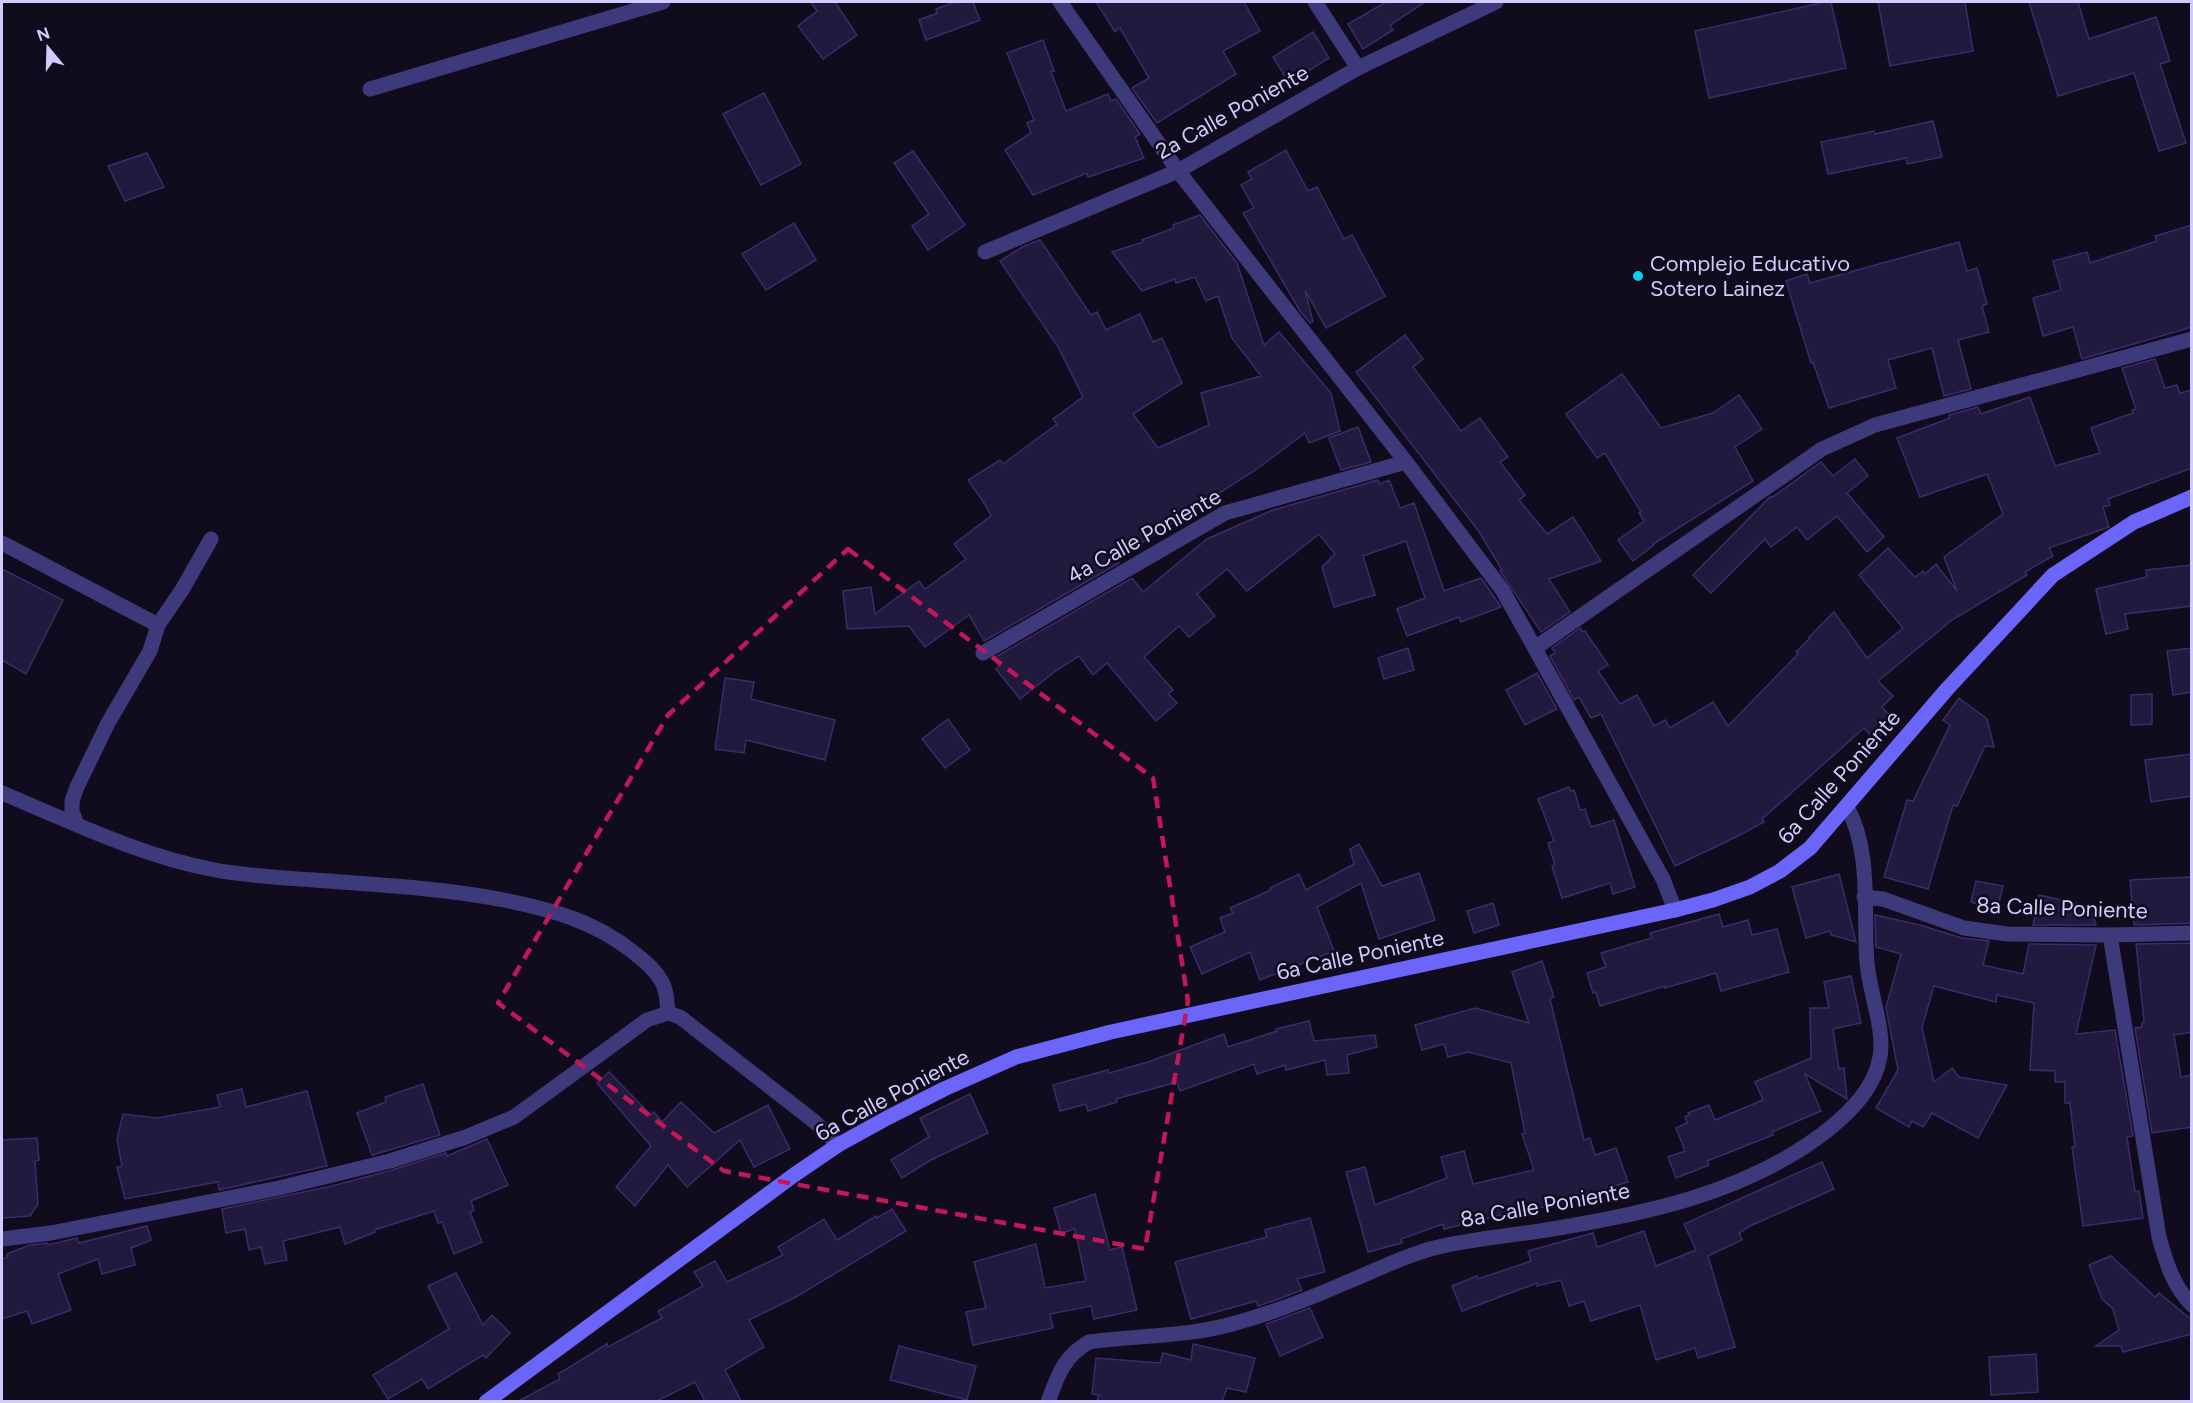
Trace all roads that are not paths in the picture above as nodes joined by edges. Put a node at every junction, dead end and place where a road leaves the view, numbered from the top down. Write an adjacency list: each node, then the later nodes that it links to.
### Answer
1 (663, 2): 6 (street)
2 (1060, 2): 7 (street)
3 (1315, 2): 5 (street)
4 (1496, 2): 5 (street, 2a Calle Poniente)
5 (1358, 68): 7 (street, 2a Calle Poniente)
6 (370, 88)
7 (1178, 171): 8 (street, 2a Calle Poniente); 10 (street)
8 (985, 252)
9 (2192, 339): 15 (street)
10 (1406, 462): 15 (street); 16 (street, 4a Calle Poniente)
11 (2192, 497): 18 (street, 6a Calle Poniente)
12 (211, 539): 14 (street)
13 (2, 543): 14 (street)
14 (158, 625): 19 (street)
15 (1534, 648): 21 (street)
16 (983, 653)
17 (2, 792): 19 (street)
18 (1847, 807): 20 (street, 8a Calle Poniente); 21 (street, 6a Calle Poniente)
19 (76, 825): 24 (street)
20 (1864, 897): 23 (street, 8a Calle Poniente); 29 (street, 8a Calle Poniente)
21 (1675, 910): 25 (street, 6a Calle Poniente)
22 (2192, 933): 23 (street, 8a Calle Poniente)
23 (2110, 935): 27 (street)
24 (668, 1012): 25 (street); 26 (street)
25 (838, 1145): 28 (street, 6a Calle Poniente)
26 (2, 1239)
27 (2192, 1305)
28 (486, 1401)
29 (1048, 1401)

